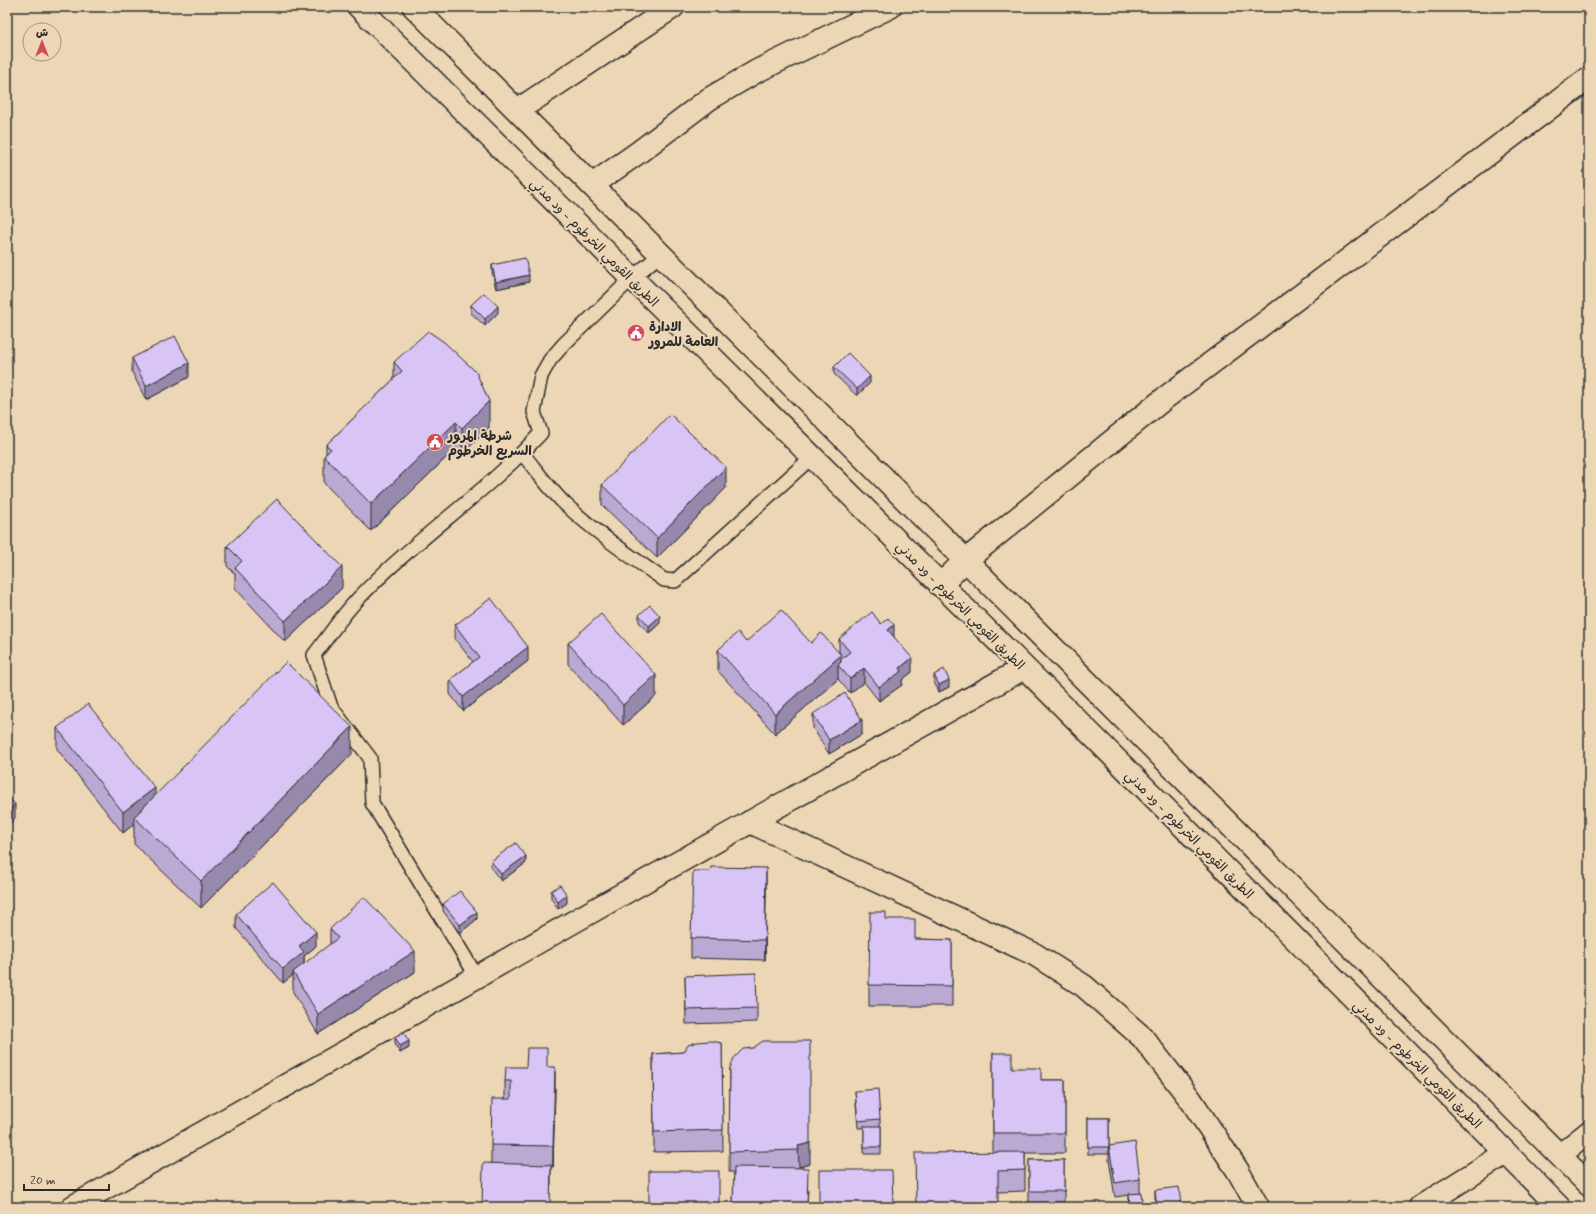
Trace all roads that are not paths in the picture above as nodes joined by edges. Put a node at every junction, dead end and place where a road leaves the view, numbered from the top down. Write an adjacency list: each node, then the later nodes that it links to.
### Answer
1 (359, 7): 9 (main road, الطريق القومي الخرطوم - ود مدني)
2 (414, 7): 6 (main road)
3 (673, 7): 6 (main road)
4 (890, 7): 7 (main road)
5 (1589, 78): 12 (main road)
6 (518, 110): 7 (main road)
7 (592, 185): 8 (main road)
8 (661, 254): 9 (lane); 12 (main road)
9 (632, 278): 10 (lane); 11 (main road, الطريق القومي الخرطوم - ود مدني)
10 (522, 454): 11 (lane); 16 (lane)
11 (813, 456): 13 (main road, الطريق القومي الخرطوم - ود مدني)
12 (966, 560): 13 (main road); 19 (main road)
13 (940, 585): 14 (main road, الطريق القومي الخرطوم - ود مدني)
14 (1024, 668): 15 (main road); 18 (main road, الطريق القومي الخرطوم - ود مدني)
15 (750, 822): 16 (main road); 22 (main road)
16 (477, 977): 21 (main road)
17 (1589, 1132): 19 (main road)
18 (1506, 1153): 23 (main road); 24 (main road, الطريق القومي الخرطوم - ود مدني)
19 (1560, 1155): 20 (main road)
20 (1589, 1184)
21 (72, 1207)
22 (1258, 1207)
23 (1420, 1207)
24 (1559, 1207)

